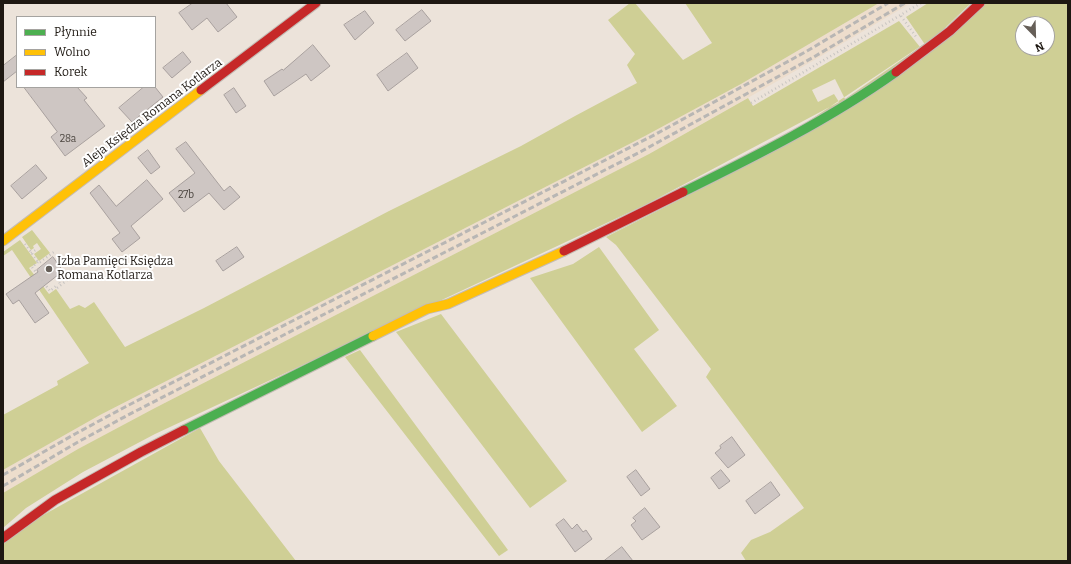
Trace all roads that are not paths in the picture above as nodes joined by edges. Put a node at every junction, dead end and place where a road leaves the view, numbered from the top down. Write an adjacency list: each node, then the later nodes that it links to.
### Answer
1 (316, 3): 3 (street, Aleja Księdza Romana Kotlarza)
2 (980, 3): 4 (street)
3 (3, 241)
4 (3, 538)

